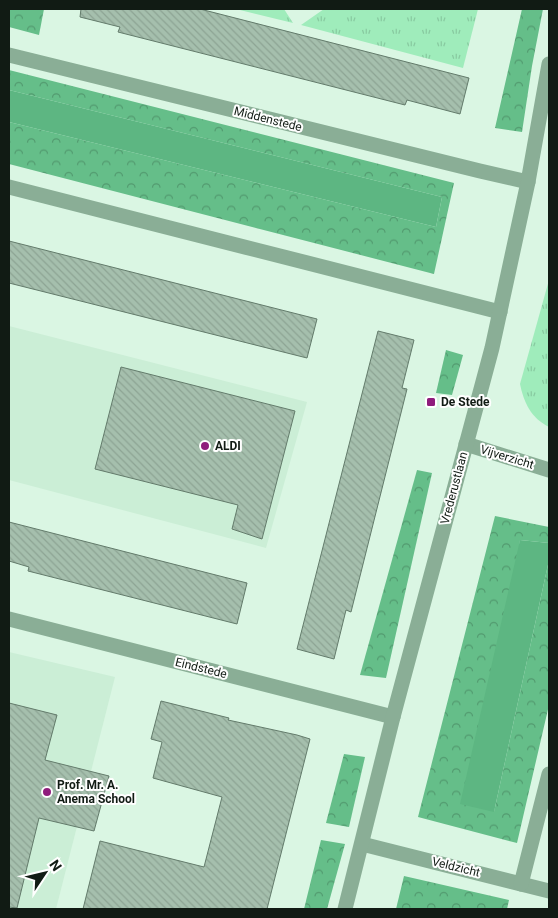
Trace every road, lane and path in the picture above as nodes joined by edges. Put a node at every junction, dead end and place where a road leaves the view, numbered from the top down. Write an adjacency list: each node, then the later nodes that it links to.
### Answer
1 (9, 54): 3 (street, Middenstede)
2 (549, 64): 3 (street, Vrederustlaan)
3 (528, 182): 5 (street, Vrederustlaan)
4 (9, 187): 5 (street)
5 (500, 312): 6 (street, Vrederustlaan)
6 (466, 444): 7 (street, Vijverzicht); 9 (street, Vrederustlaan)
7 (549, 470)
8 (9, 619): 9 (street, Eindstede)
9 (393, 717): 11 (street, Vrederustlaan)
10 (549, 774): 12 (street)
11 (362, 844): 12 (street, Veldzicht); 14 (street, Vrederustlaan)
12 (521, 884): 13 (street, Veldzicht)
13 (549, 891)
14 (345, 909)

